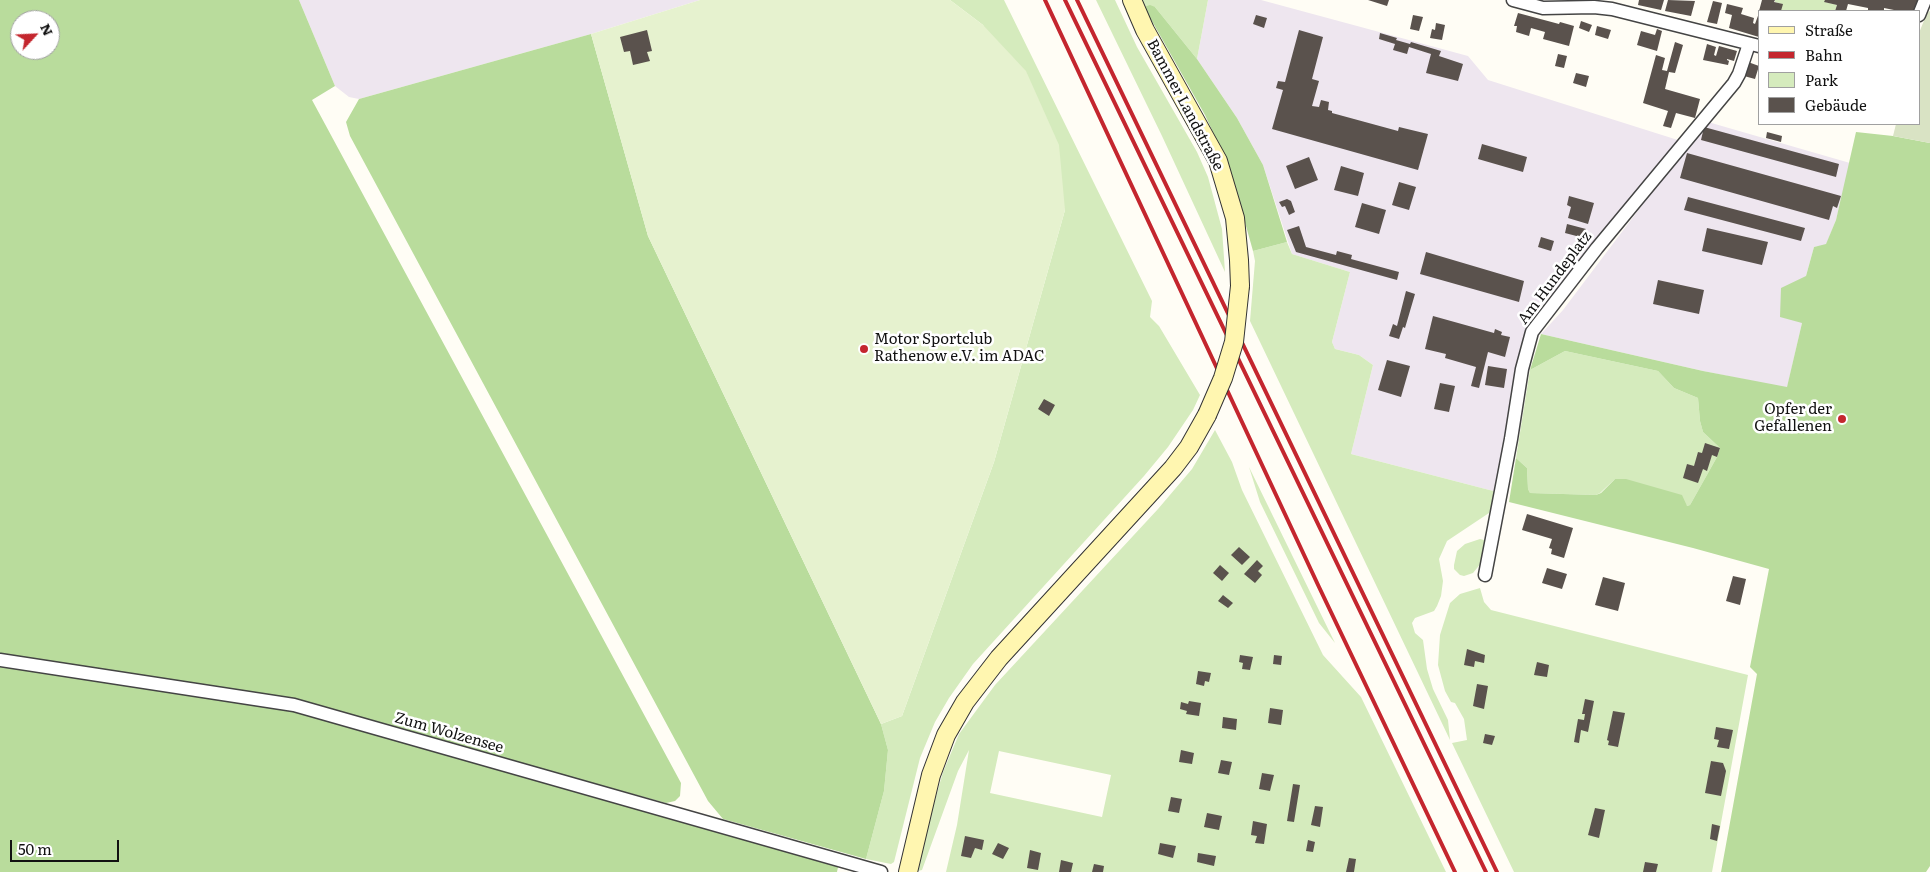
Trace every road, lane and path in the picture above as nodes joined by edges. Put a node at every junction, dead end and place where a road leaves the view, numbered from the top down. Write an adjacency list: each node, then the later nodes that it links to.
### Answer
1 (1132, 0): 9 (main road, Bammer Landstraße, bridge)
2 (1513, 0): 5 (street)
3 (1925, 0): 4 (street)
4 (1920, 12)
5 (1754, 45): 6 (street, Am Hundeplatz)
6 (1485, 575)
7 (0, 660): 8 (street, Zum Wolzensee)
8 (881, 872)
9 (908, 872)

